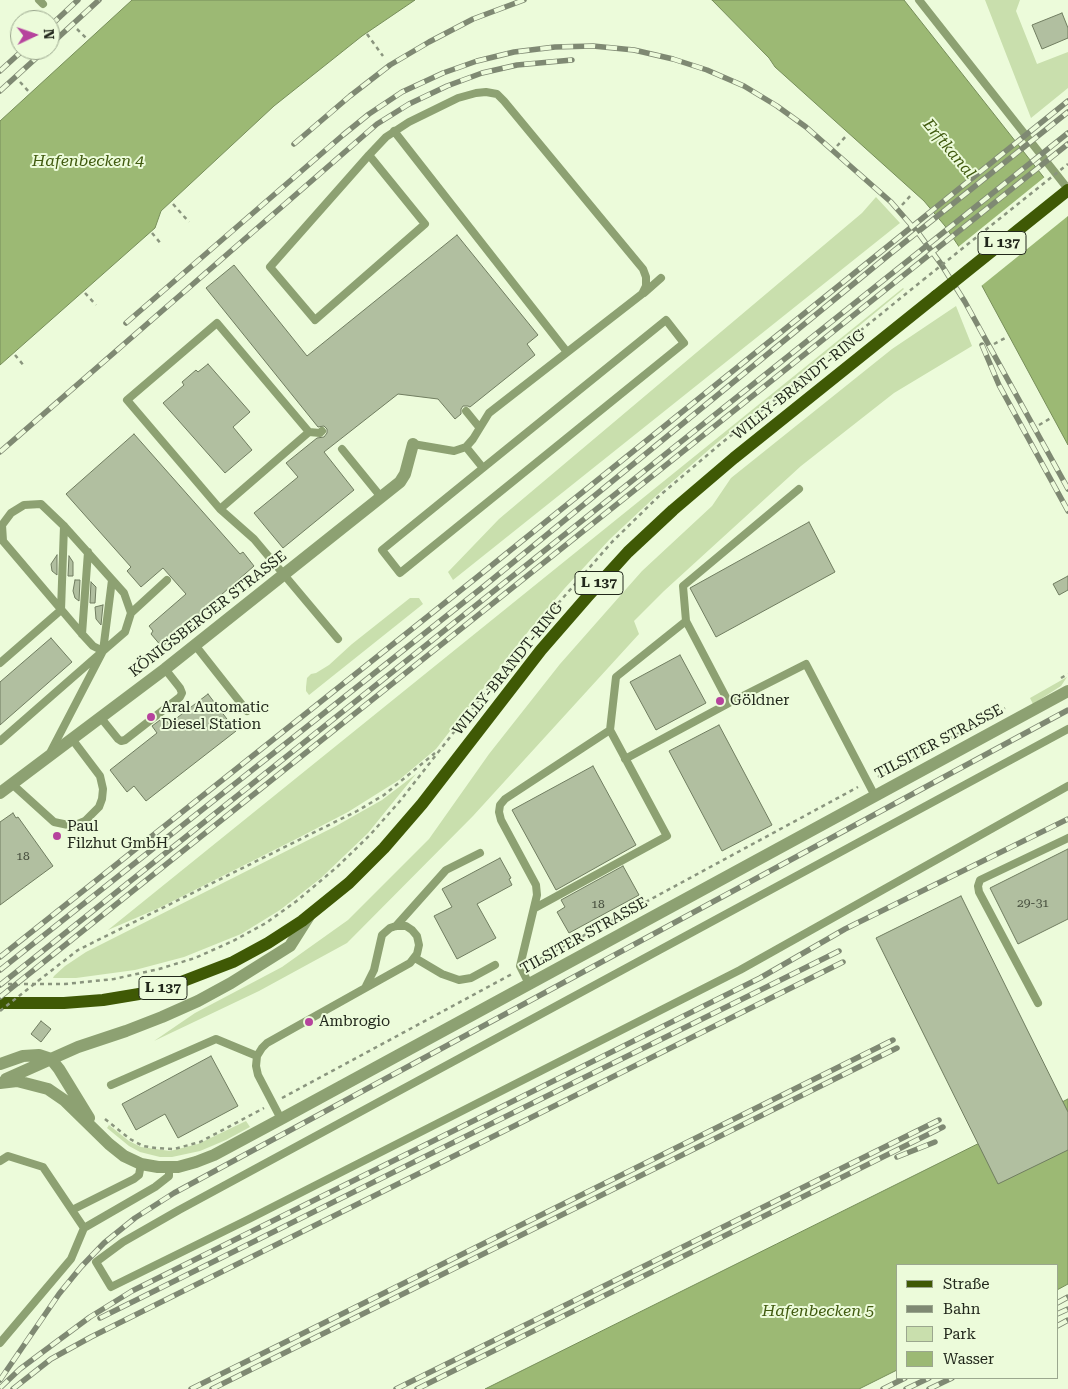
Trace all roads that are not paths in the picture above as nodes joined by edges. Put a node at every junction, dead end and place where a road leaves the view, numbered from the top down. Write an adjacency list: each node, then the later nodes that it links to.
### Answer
1 (919, 0): 4 (lane)
2 (394, 131): 3 (lane); 6 (lane); 7 (lane)
3 (369, 155): 3 (lane)
4 (1068, 189): 50 (main road, WILLY-BRANDT-RING / L 137, bridge)
5 (661, 278): 6 (lane)
6 (642, 294): 7 (lane)
7 (567, 352): 9 (lane)
8 (466, 411): 9 (lane)
9 (479, 427): 13 (lane)
10 (322, 431): 11 (lane)
11 (309, 432): 18 (lane); 18 (lane)
12 (414, 444): 13 (lane); 17 (street, KÖNIGSBERGER STRASSE)
13 (466, 447): 15 (lane)
14 (342, 449): 17 (lane)
15 (483, 468): 15 (lane)
16 (799, 489): 26 (lane)
17 (381, 497): 21 (street, KÖNIGSBERGER STRASSE)
18 (220, 509): 21 (lane)
19 (64, 526): 20 (lane); 24 (lane); 24 (lane)
20 (88, 552): 22 (lane); 27 (lane)
21 (285, 574): 28 (lane); 29 (street, KÖNIGSBERGER STRASSE)
22 (112, 580): 25 (lane); 30 (lane)
23 (167, 580): 25 (lane)
24 (61, 610): 27 (lane); 31 (lane)
25 (131, 613): 30 (lane)
26 (686, 621): 34 (lane); 38 (lane)
27 (82, 634): 30 (lane)
28 (338, 640)
29 (196, 645): 32 (street, KÖNIGSBERGER STRASSE); 35 (lane)
30 (103, 651): 40 (lane); 41 (lane)
31 (0, 663)
32 (165, 669): 36 (street, KÖNIGSBERGER STRASSE); 36 (lane)
33 (1068, 691): 46 (street, TILSITER STRASSE)
34 (730, 703): 42 (lane); 46 (lane)
35 (247, 711)
36 (101, 718): 39 (street, KÖNIGSBERGER STRASSE)
37 (1068, 729): 44 (lane)
38 (610, 730): 42 (lane); 49 (lane)
39 (72, 739): 41 (street, KÖNIGSBERGER STRASSE); 43 (lane)
40 (0, 741)
41 (48, 758): 43 (street, KÖNIGSBERGER STRASSE)
42 (625, 759): 49 (lane)
43 (12, 784): 45 (street, KÖNIGSBERGER STRASSE)
44 (1068, 786)
45 (0, 793)
46 (875, 796): 54 (street, TILSITER STRASSE)
47 (1068, 838): 57 (lane)
48 (480, 853): 51 (lane)
49 (534, 908): 54 (lane)
50 (309, 916): 56 (main road, WILLY-BRANDT-RING / L 137); 59 (street, TILSITER STRASSE)
51 (396, 926): 52 (lane); 55 (lane)
52 (415, 958): 53 (lane); 55 (lane)
53 (495, 965)
54 (529, 984): 63 (street, TILSITER STRASSE)
55 (366, 986): 58 (lane)
56 (0, 1003)
57 (1038, 1003)
58 (257, 1056): 62 (lane); 63 (lane)
59 (51, 1059): 60 (street); 61 (street, TILSITER STRASSE); 64 (street, TILSITER STRASSE)
60 (0, 1064)
61 (0, 1082): 64 (street, TILSITER STRASSE)
62 (111, 1085)
63 (281, 1119): 67 (street, TILSITER STRASSE)
64 (109, 1144): 66 (street, TILSITER STRASSE)
65 (0, 1161): 68 (lane)
66 (141, 1164): 67 (street, TILSITER STRASSE); 68 (lane)
67 (169, 1167): 69 (lane)
68 (72, 1210): 69 (lane)
69 (84, 1228): 70 (lane)
70 (0, 1343)

